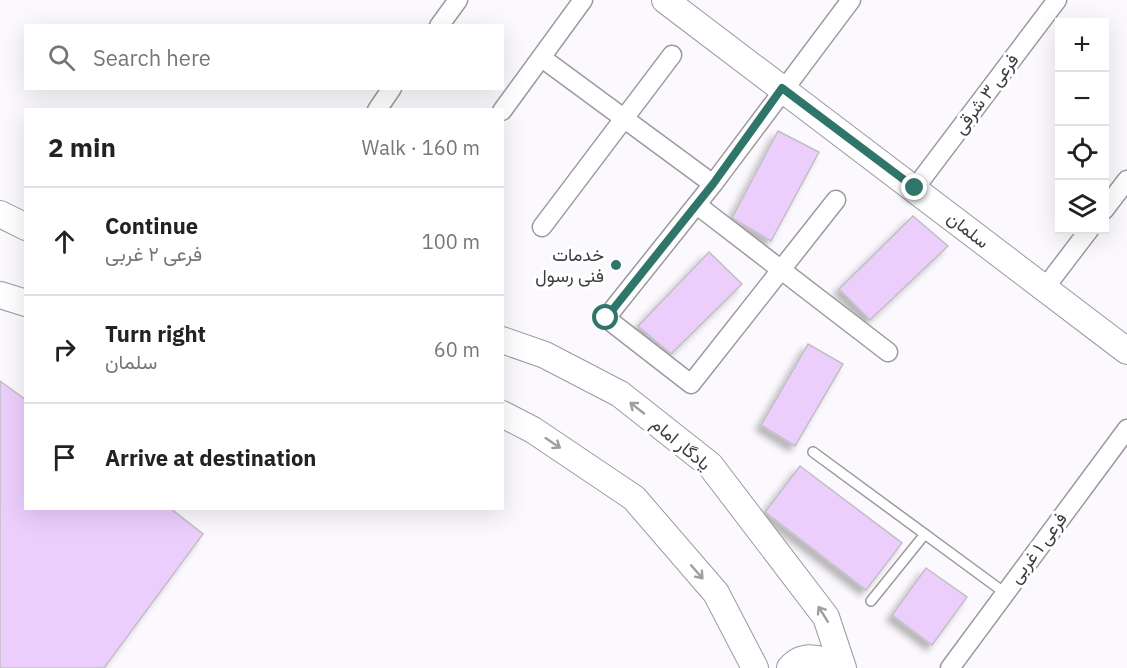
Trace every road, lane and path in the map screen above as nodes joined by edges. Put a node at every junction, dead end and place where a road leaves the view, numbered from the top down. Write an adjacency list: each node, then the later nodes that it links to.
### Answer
1 (458, 0): 6 (street)
2 (584, 0): 8 (street)
3 (664, 0): 9 (main road, سلمان)
4 (851, 0): 9 (street)
5 (1057, 0): 16 (street, فرعی ۳ شرقی)
6 (440, 24)
7 (672, 55): 13 (street)
8 (542, 58): 12 (street); 13 (street)
9 (782, 88): 15 (street); 16 (main road, سلمان)
10 (391, 90): 11 (street)
11 (378, 108)
12 (504, 108)
13 (623, 116): 15 (street); 22 (street)
14 (1127, 180): 18 (street)
15 (713, 184): 19 (street)
16 (915, 188): 25 (main road, سلمان)
17 (836, 200): 24 (street)
18 (1109, 203)
19 (697, 205): 24 (street); 24 (street)
20 (0, 214): 21 (main road)
21 (24, 226)
22 (542, 227)
23 (1086, 234): 25 (street)
24 (781, 269): 30 (street)
25 (1044, 289): 29 (main road, سلمان)
26 (0, 295): 27 (main road)
27 (24, 302)
28 (504, 341): 39 (main road, یادگار امام, one-way to 28)
29 (1127, 351)
30 (888, 352)
31 (504, 415): 37 (main road, one-way to 37)
32 (1127, 429): 35 (street, فرعی ۱ غربی)
33 (813, 452): 34 (lane)
34 (925, 534): 35 (lane); 36 (lane)
35 (1005, 593): 40 (street, فرعی ۱ غربی)
36 (871, 601)
37 (755, 668)
38 (790, 668): 39 (main road)
39 (842, 668)
40 (950, 668)

